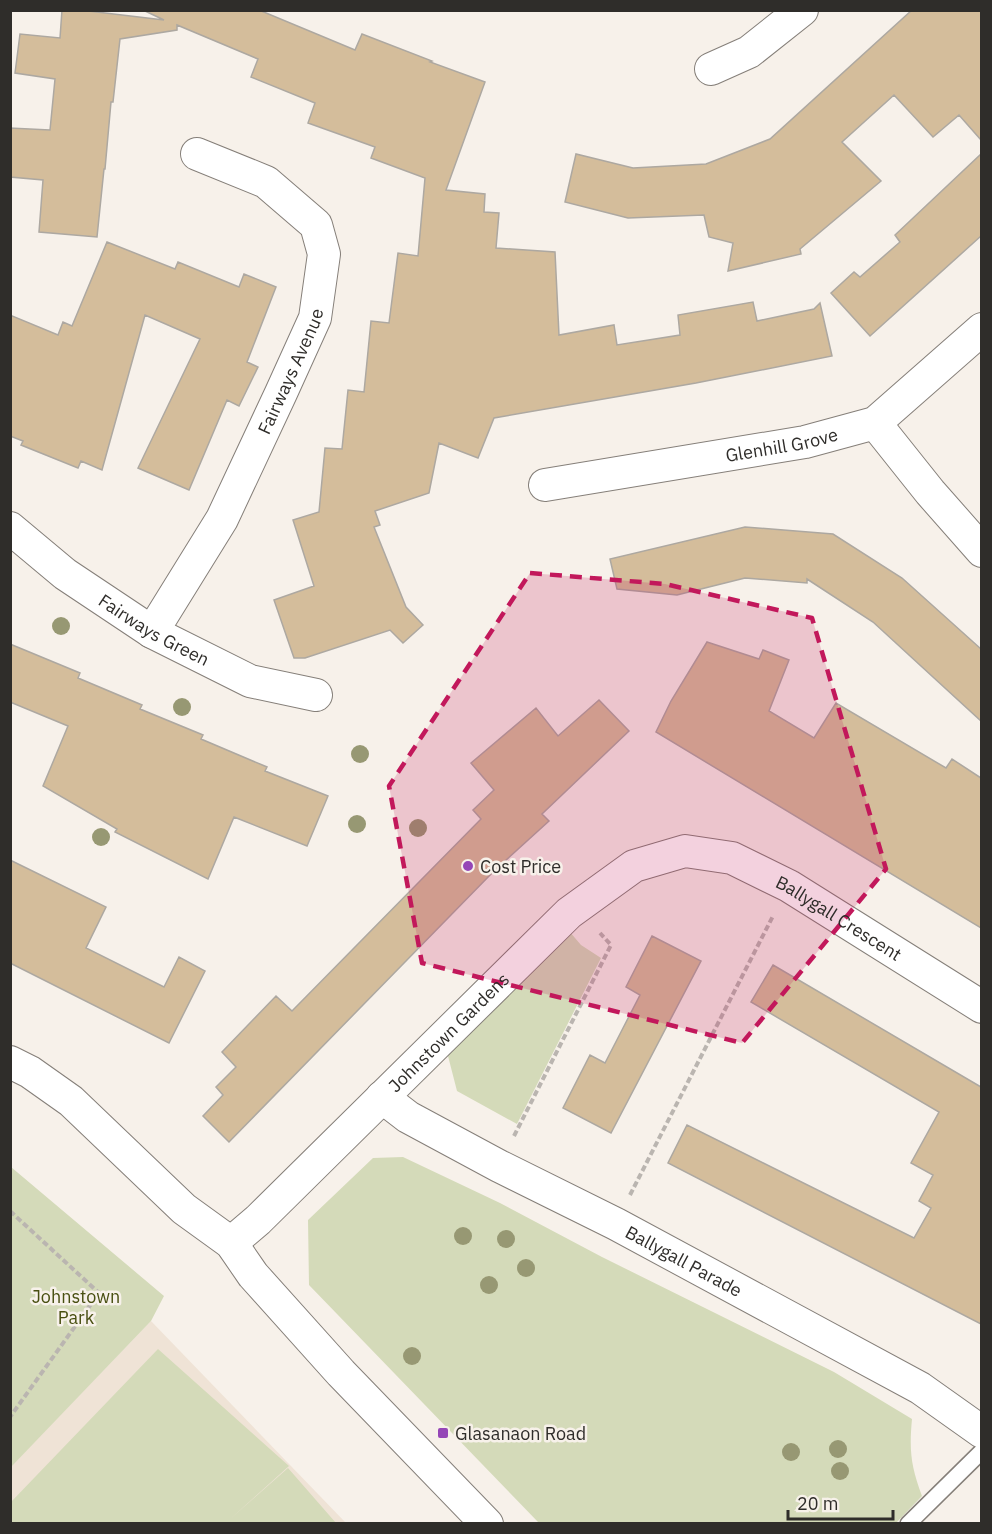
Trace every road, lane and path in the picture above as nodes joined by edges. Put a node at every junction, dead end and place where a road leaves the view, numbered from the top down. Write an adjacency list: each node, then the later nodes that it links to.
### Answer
1 (802, 10): 2 (street)
2 (711, 69)
3 (196, 154): 9 (street, Fairways Avenue)
4 (981, 329): 5 (street, Glenhill Grove)
5 (875, 423): 6 (street, Glenhill Grove); 8 (street)
6 (546, 485)
7 (10, 528): 9 (street, Fairways Green)
8 (981, 551)
9 (152, 632): 10 (street, Fairways Green)
10 (316, 695)
11 (685, 851): 12 (street, Ballygall Crescent); 13 (street, Johnstown Gardens)
12 (789, 886): 14 (street, Ballygall Crescent); 19 (path)
13 (578, 907): 16 (street, Johnstown Gardens); 17 (path)
14 (981, 1007)
15 (10, 1062): 20 (street)
16 (382, 1096): 17 (street, Ballygall Parade); 20 (street, Johnstown Gardens)
17 (499, 1166): 19 (street, Ballygall Parade)
18 (10, 1211): 21 (path)
19 (615, 1224): 22 (street, Ballygall Parade)
20 (231, 1243): 24 (street)
21 (10, 1417)
22 (981, 1431)
23 (981, 1451): 25 (lane)
24 (487, 1524)
25 (908, 1524)

